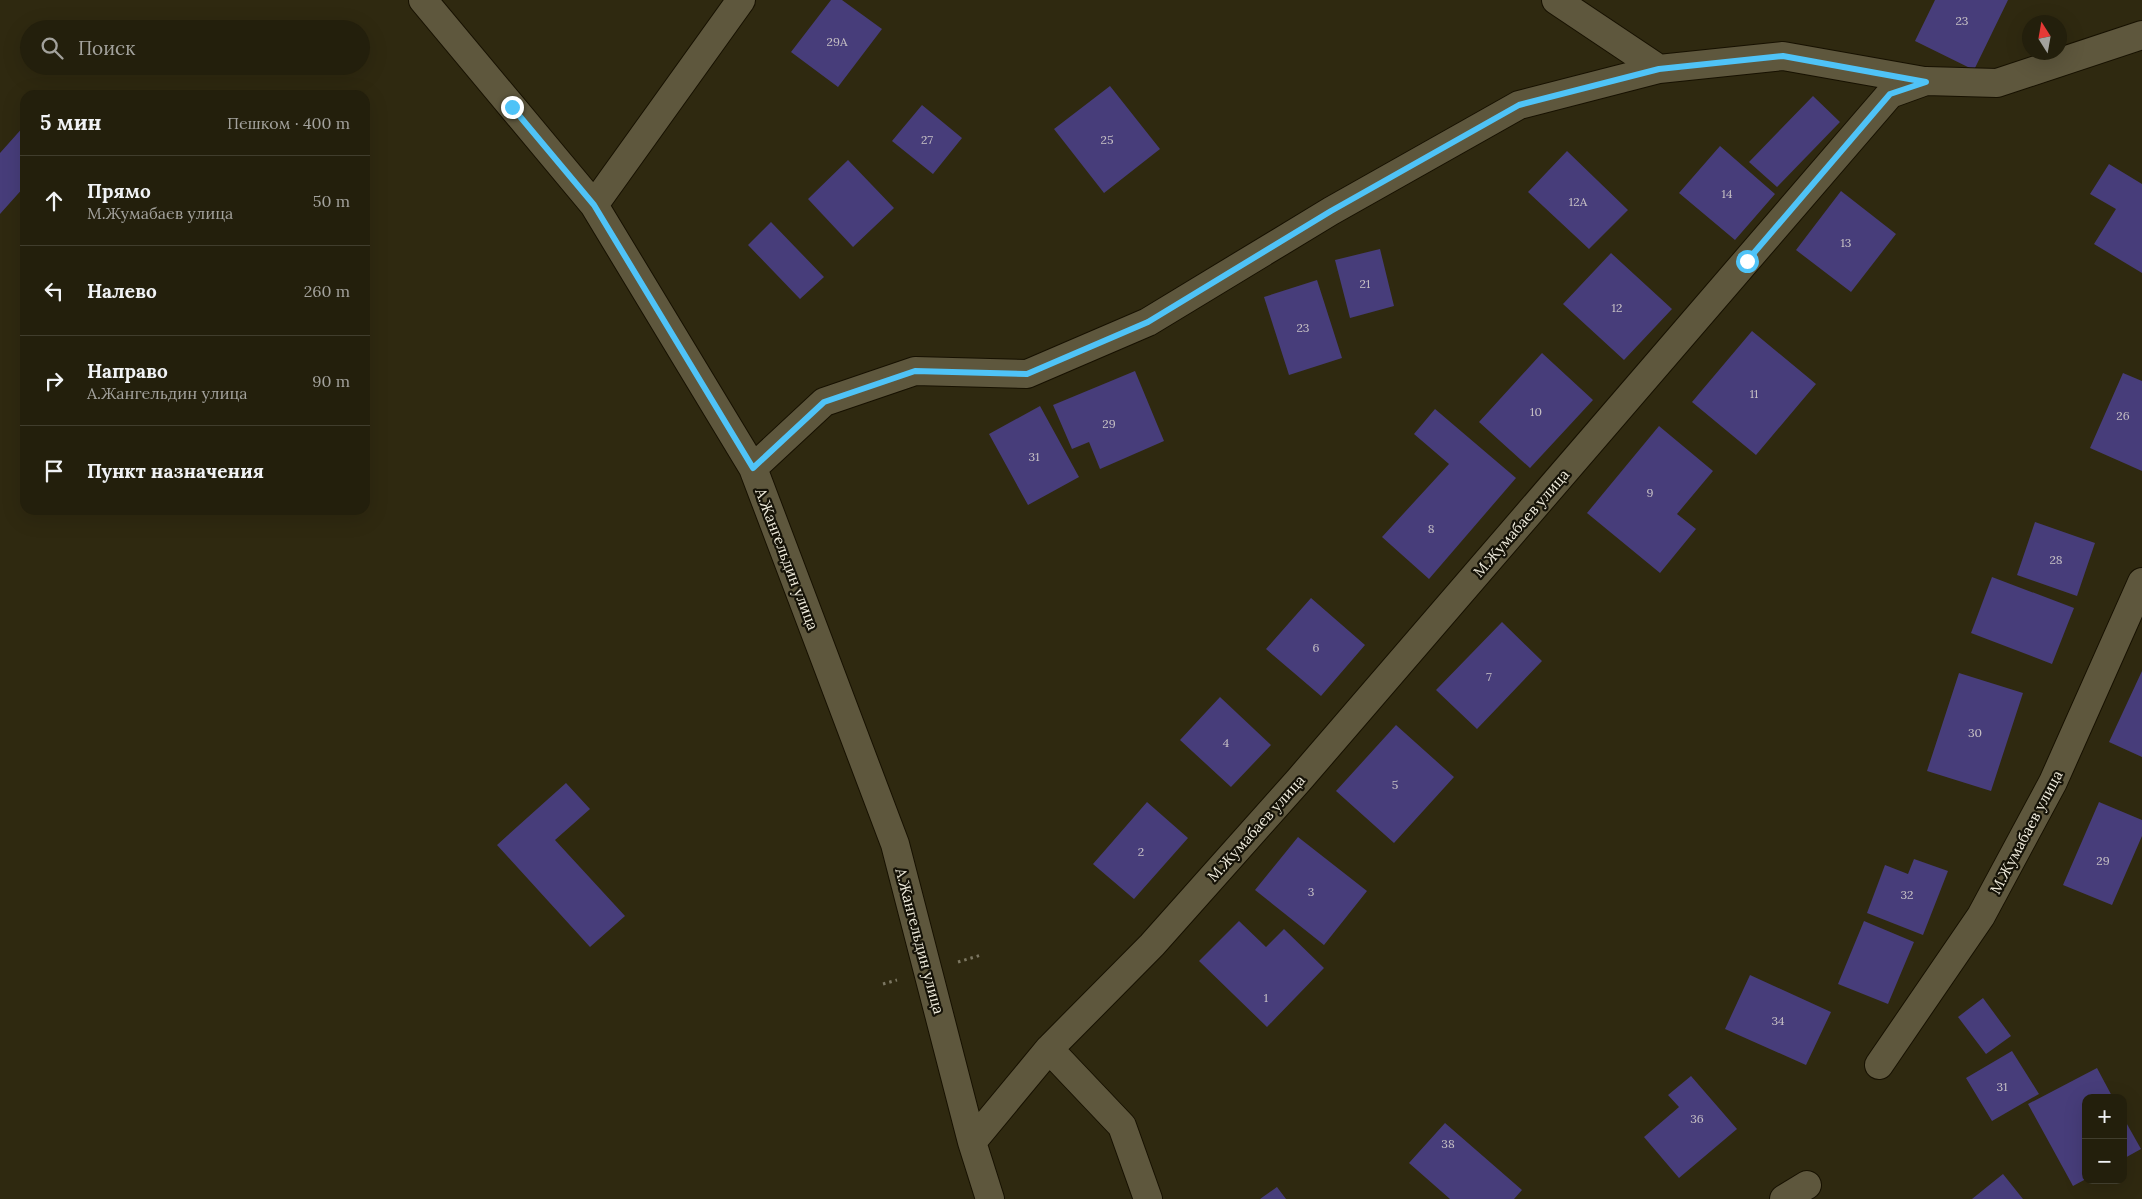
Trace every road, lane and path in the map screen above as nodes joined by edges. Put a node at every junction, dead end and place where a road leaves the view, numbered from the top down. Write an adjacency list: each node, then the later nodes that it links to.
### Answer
1 (422, 0): 7 (street, А.Жангельдин улица)
2 (741, 0): 7 (street)
3 (1556, 0): 5 (street)
4 (2142, 35): 6 (street, М.Жумабаев улица)
5 (1659, 69): 6 (street); 8 (street)
6 (1926, 82): 10 (street, М.Жумабаев улица)
7 (594, 205): 8 (street, А.Жангельдин улица)
8 (753, 468): 12 (street, А.Жангельдин улица)
9 (2142, 582): 11 (street, М.Жумабаев улица)
10 (1049, 1049): 12 (street, М.Жумабаев улица); 14 (street)
11 (1879, 1065)
12 (972, 1142): 13 (street, А.Жангельдин улица)
13 (990, 1199)
14 (1148, 1199)

